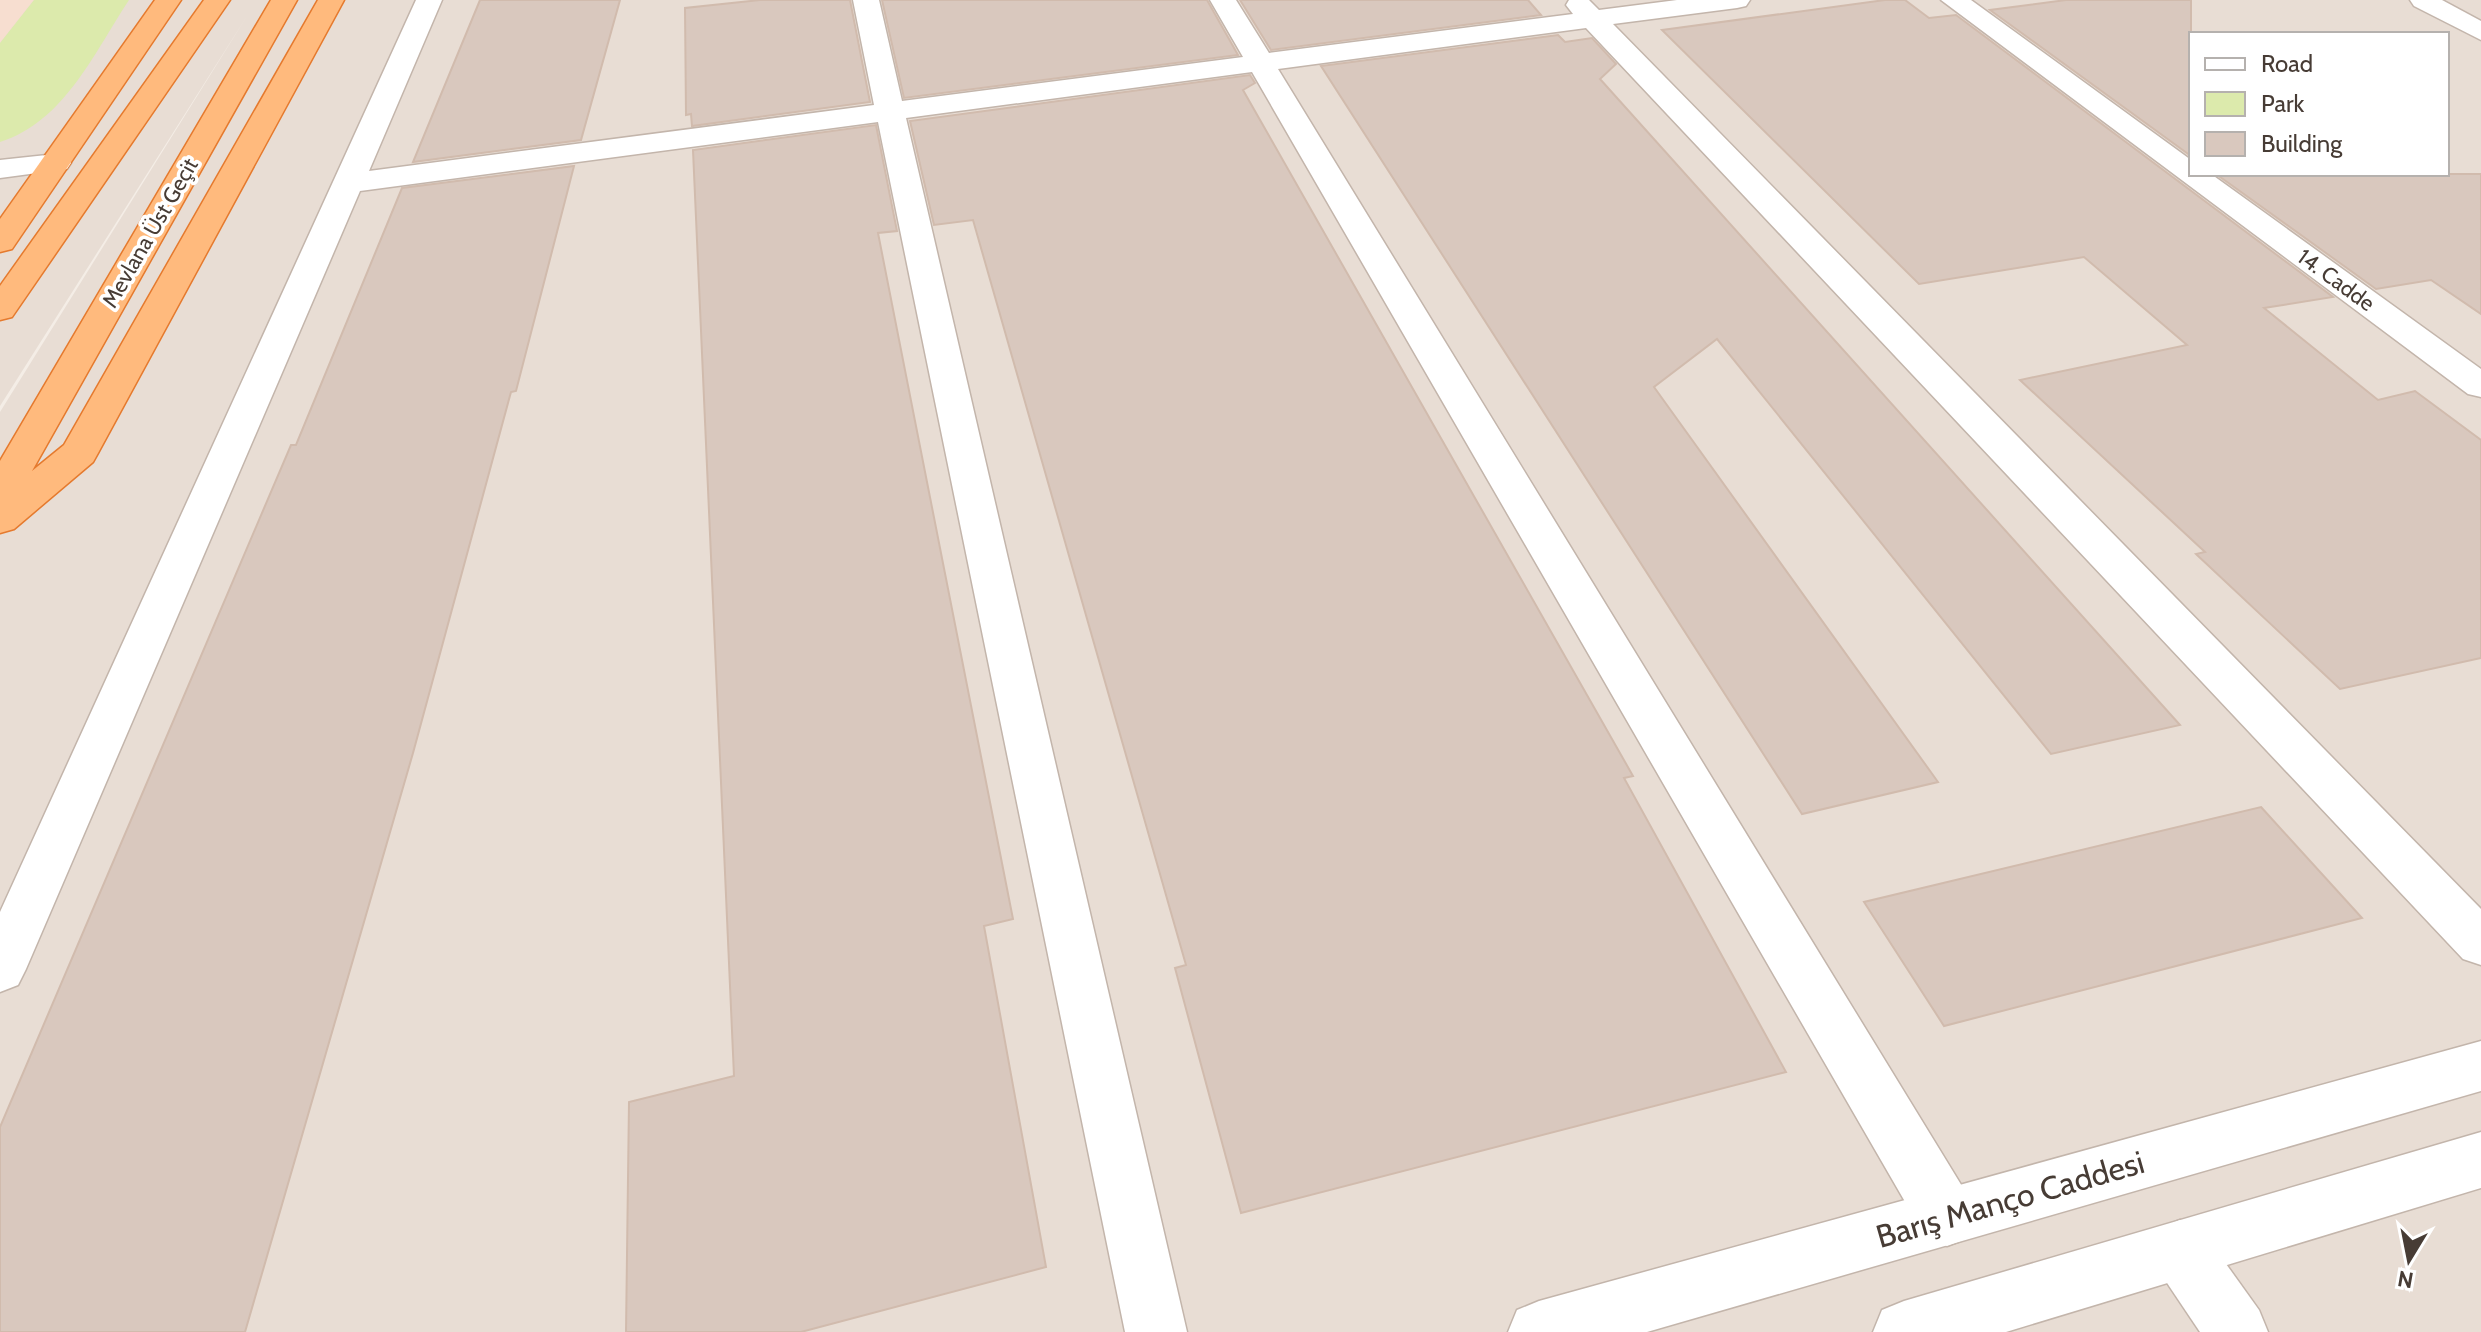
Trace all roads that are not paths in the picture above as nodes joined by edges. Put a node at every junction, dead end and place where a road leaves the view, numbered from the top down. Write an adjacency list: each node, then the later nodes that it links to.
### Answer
1 (168, 0): 15 (highway)
2 (217, 0): 21 (highway)
3 (284, 0): 25 (highway, Mevlana Üst Geçit)
4 (331, 0): 26 (highway)
5 (429, 0): 19 (street)
6 (866, 0): 14 (street)
7 (1223, 0): 13 (street)
8 (1737, 0): 11 (street)
9 (1954, 0): 17 (street, 14. Cadde)
10 (2423, 0): 12 (street)
11 (1584, 10): 13 (street); 27 (street)
12 (2481, 32)
13 (1260, 63): 14 (street); 31 (street)
14 (891, 112): 19 (street); 33 (street)
15 (56, 163): 16 (street); 20 (highway)
16 (0, 169)
17 (2189, 173)
18 (2194, 176): 23 (street, 14. Cadde)
19 (347, 183): 28 (street)
20 (0, 242)
21 (0, 310)
22 (2481, 346): 23 (street)
23 (2438, 354): 24 (street, 14. Cadde)
24 (2481, 386)
25 (8, 480)
26 (0, 519)
27 (2481, 943)
28 (0, 969)
29 (2481, 1066): 31 (street, Barış Manço Caddesi)
30 (2481, 1160): 32 (street)
31 (1947, 1217): 34 (street, Barış Manço Caddesi)
32 (2180, 1250): 35 (street); 36 (street)
33 (1156, 1332)
34 (1539, 1332)
35 (1904, 1332)
36 (2237, 1332)

